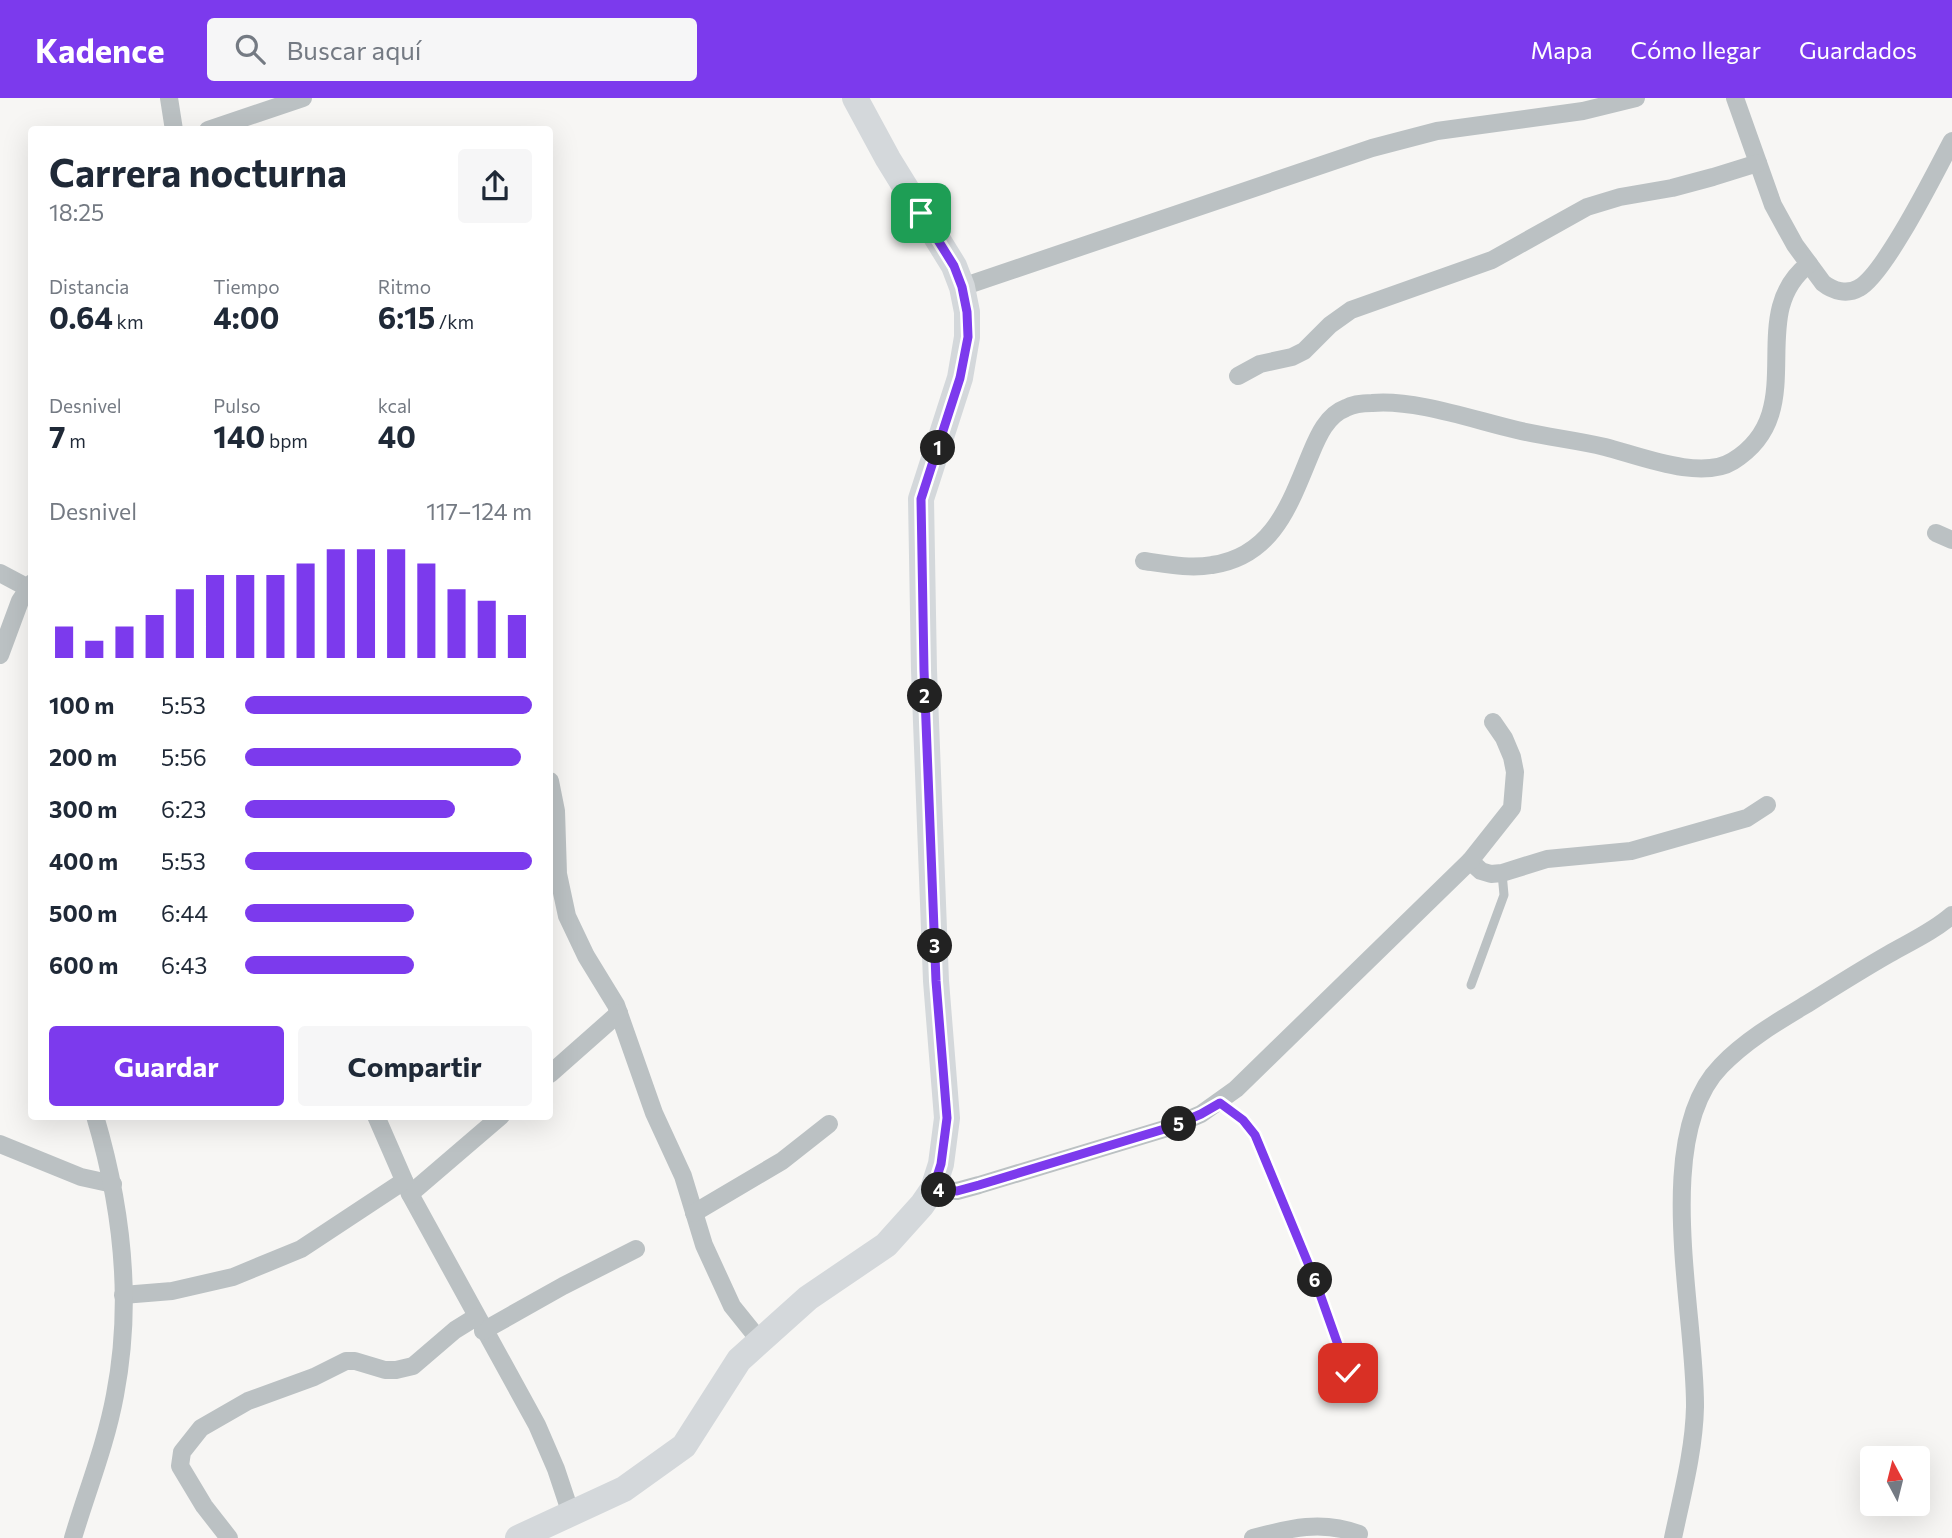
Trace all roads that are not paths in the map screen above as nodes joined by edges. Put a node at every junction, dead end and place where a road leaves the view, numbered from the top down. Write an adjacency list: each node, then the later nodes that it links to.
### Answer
1 (169, 98): 6 (street)
2 (303, 98): 7 (street)
3 (855, 98): 11 (street)
4 (1636, 98): 11 (street)
5 (1735, 98): 9 (street)
6 (173, 126)
7 (220, 126)
8 (1952, 141): 10 (street)
9 (1758, 163): 10 (street); 12 (street)
10 (1809, 264): 13 (street)
11 (962, 287): 35 (street)
12 (1238, 376)
13 (1144, 561)
14 (0, 573): 15 (street)
15 (28, 586)
16 (28, 590): 17 (street)
17 (0, 655)
18 (1493, 722): 21 (street)
19 (553, 796): 25 (street)
20 (1768, 805): 22 (street)
21 (1470, 861): 22 (street); 27 (street)
22 (1502, 873): 24 (lane)
23 (1952, 915): 48 (street)
24 (1471, 985)
25 (619, 1013): 26 (street); 36 (street)
26 (553, 1071)
27 (1220, 1103): 35 (street); 41 (lane)
28 (96, 1120): 33 (street)
29 (378, 1120): 34 (street)
30 (496, 1120): 34 (street)
31 (829, 1124): 36 (street)
32 (0, 1144): 33 (street)
33 (113, 1184): 38 (street)
34 (407, 1187): 38 (street); 39 (street)
35 (933, 1189): 40 (street)
36 (694, 1213): 40 (street)
37 (636, 1249): 39 (street)
38 (123, 1295): 44 (street)
39 (480, 1324): 42 (street); 45 (street)
40 (760, 1341): 42 (street)
41 (1348, 1373)
42 (571, 1514): 46 (street)
43 (1359, 1534): 47 (street)
44 (73, 1538)
45 (229, 1538)
46 (518, 1538)
47 (1253, 1538)
48 (1674, 1538)

